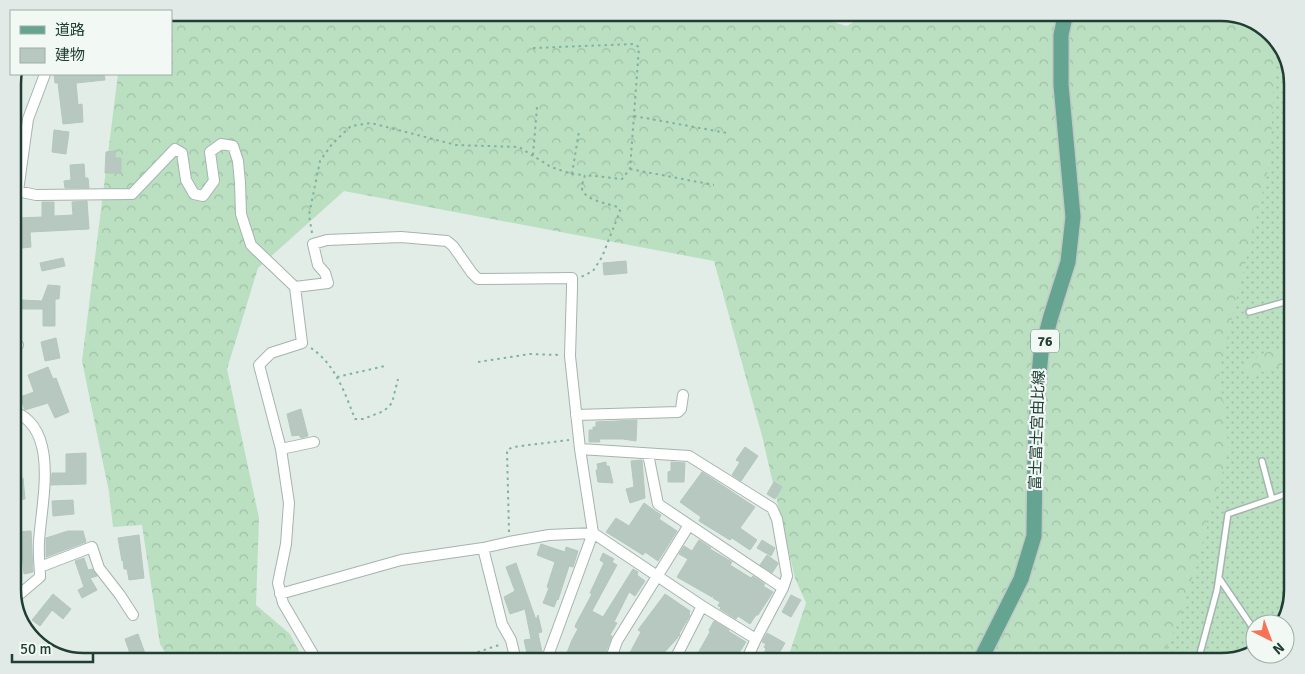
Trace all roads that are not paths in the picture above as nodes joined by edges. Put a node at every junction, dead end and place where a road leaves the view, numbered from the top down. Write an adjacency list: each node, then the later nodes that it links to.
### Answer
1 (1064, 21): 37 (main road, 富士富士宮由比線 / 76)
2 (44, 75): 3 (street)
3 (21, 158)
4 (21, 192): 5 (street)
5 (296, 287): 9 (street); 13 (street)
6 (1284, 302): 7 (lane)
7 (1250, 312)
8 (683, 395): 9 (street)
9 (576, 415): 12 (street)
10 (21, 416): 21 (street)
11 (314, 442): 13 (street)
12 (579, 444): 14 (street); 19 (street)
13 (281, 448): 26 (street)
14 (648, 454): 18 (street); 24 (street)
15 (1262, 461): 17 (lane)
16 (1284, 495): 17 (lane)
17 (1272, 499): 23 (lane)
18 (689, 525): 22 (street); 24 (street)
19 (593, 533): 20 (street); 22 (street); 33 (street)
20 (483, 548): 26 (street); 32 (street)
21 (40, 567): 25 (street); 28 (street)
22 (658, 576): 27 (street); 34 (street)
23 (1218, 578): 29 (lane); 38 (lane)
24 (784, 588): 30 (street)
25 (21, 593)
26 (280, 594): 31 (street)
27 (702, 606): 30 (street); 35 (street)
28 (133, 615)
29 (1245, 617)
30 (756, 639): 36 (street)
31 (312, 653)
32 (514, 653)
33 (549, 653)
34 (613, 653)
35 (678, 653)
36 (750, 653)
37 (984, 653)
38 (1200, 653)

